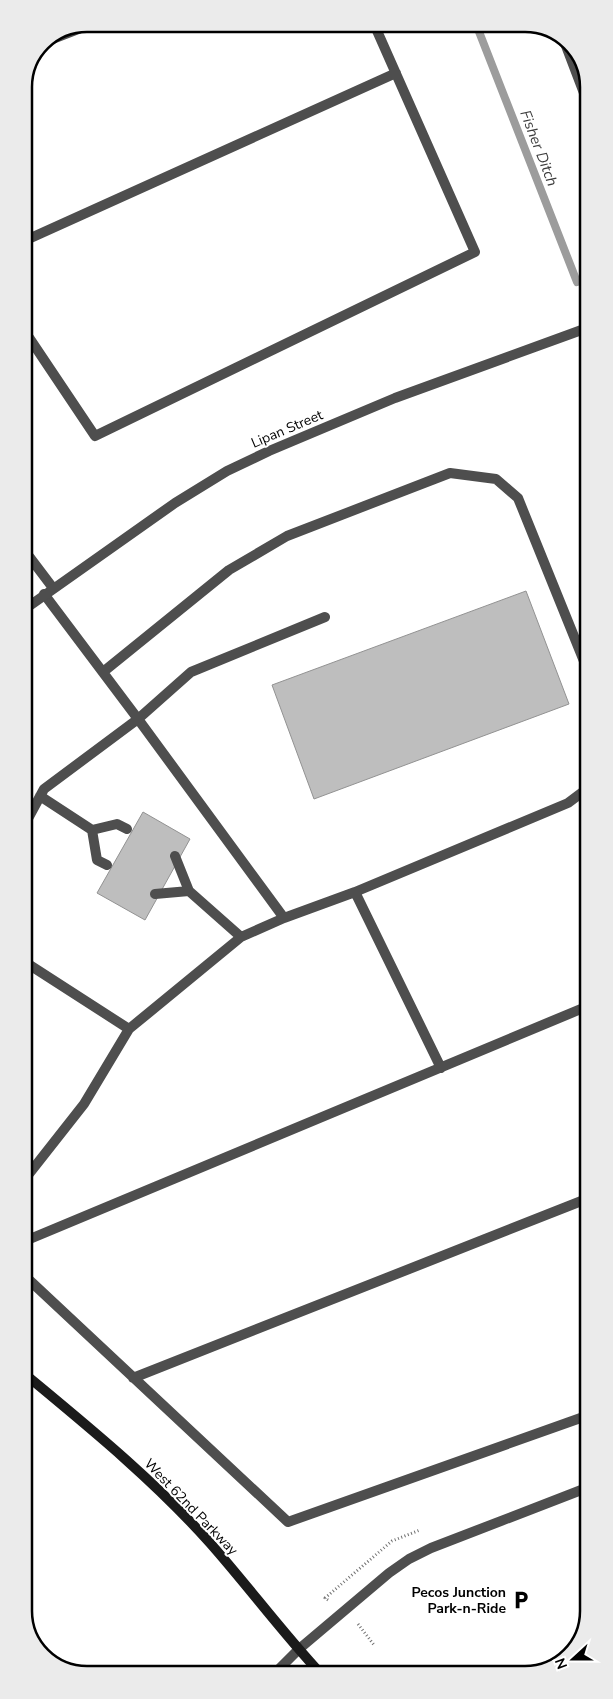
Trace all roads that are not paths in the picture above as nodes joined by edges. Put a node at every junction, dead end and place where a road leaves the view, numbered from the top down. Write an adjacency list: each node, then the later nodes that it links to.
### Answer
1 (378, 33): 3 (street)
2 (571, 57): 4 (street)
3 (396, 73): 5 (street); 7 (street)
4 (580, 82)
5 (33, 237)
6 (580, 331): 9 (street, Lipan Street)
7 (33, 343)
8 (33, 565): 9 (street)
9 (49, 591): 10 (street, Lipan Street); 13 (street)
10 (33, 603)
11 (325, 617): 14 (street)
12 (580, 651): 13 (street)
13 (103, 672): 14 (street)
14 (138, 719): 16 (street); 25 (street)
15 (580, 794): 23 (street)
16 (40, 796): 17 (street); 19 (street)
17 (33, 810)
18 (128, 829): 19 (street)
19 (92, 830): 21 (street)
20 (175, 856): 22 (street)
21 (107, 866)
22 (189, 891): 24 (street); 26 (street)
23 (355, 892): 25 (street); 30 (street)
24 (155, 894)
25 (284, 918): 26 (street)
26 (241, 937): 29 (street)
27 (32, 967): 29 (street)
28 (580, 1009): 30 (street)
29 (129, 1029): 31 (street)
30 (440, 1068): 33 (street)
31 (32, 1170)
32 (580, 1202): 35 (street)
33 (32, 1238)
34 (32, 1283): 35 (street)
35 (133, 1378): 37 (street)
36 (32, 1380): 39 (street, West 62nd Parkway)
37 (580, 1418)
38 (580, 1490): 39 (street)
39 (299, 1649): 40 (street); 41 (street, West 62nd Parkway)
40 (282, 1666)
41 (314, 1666)

